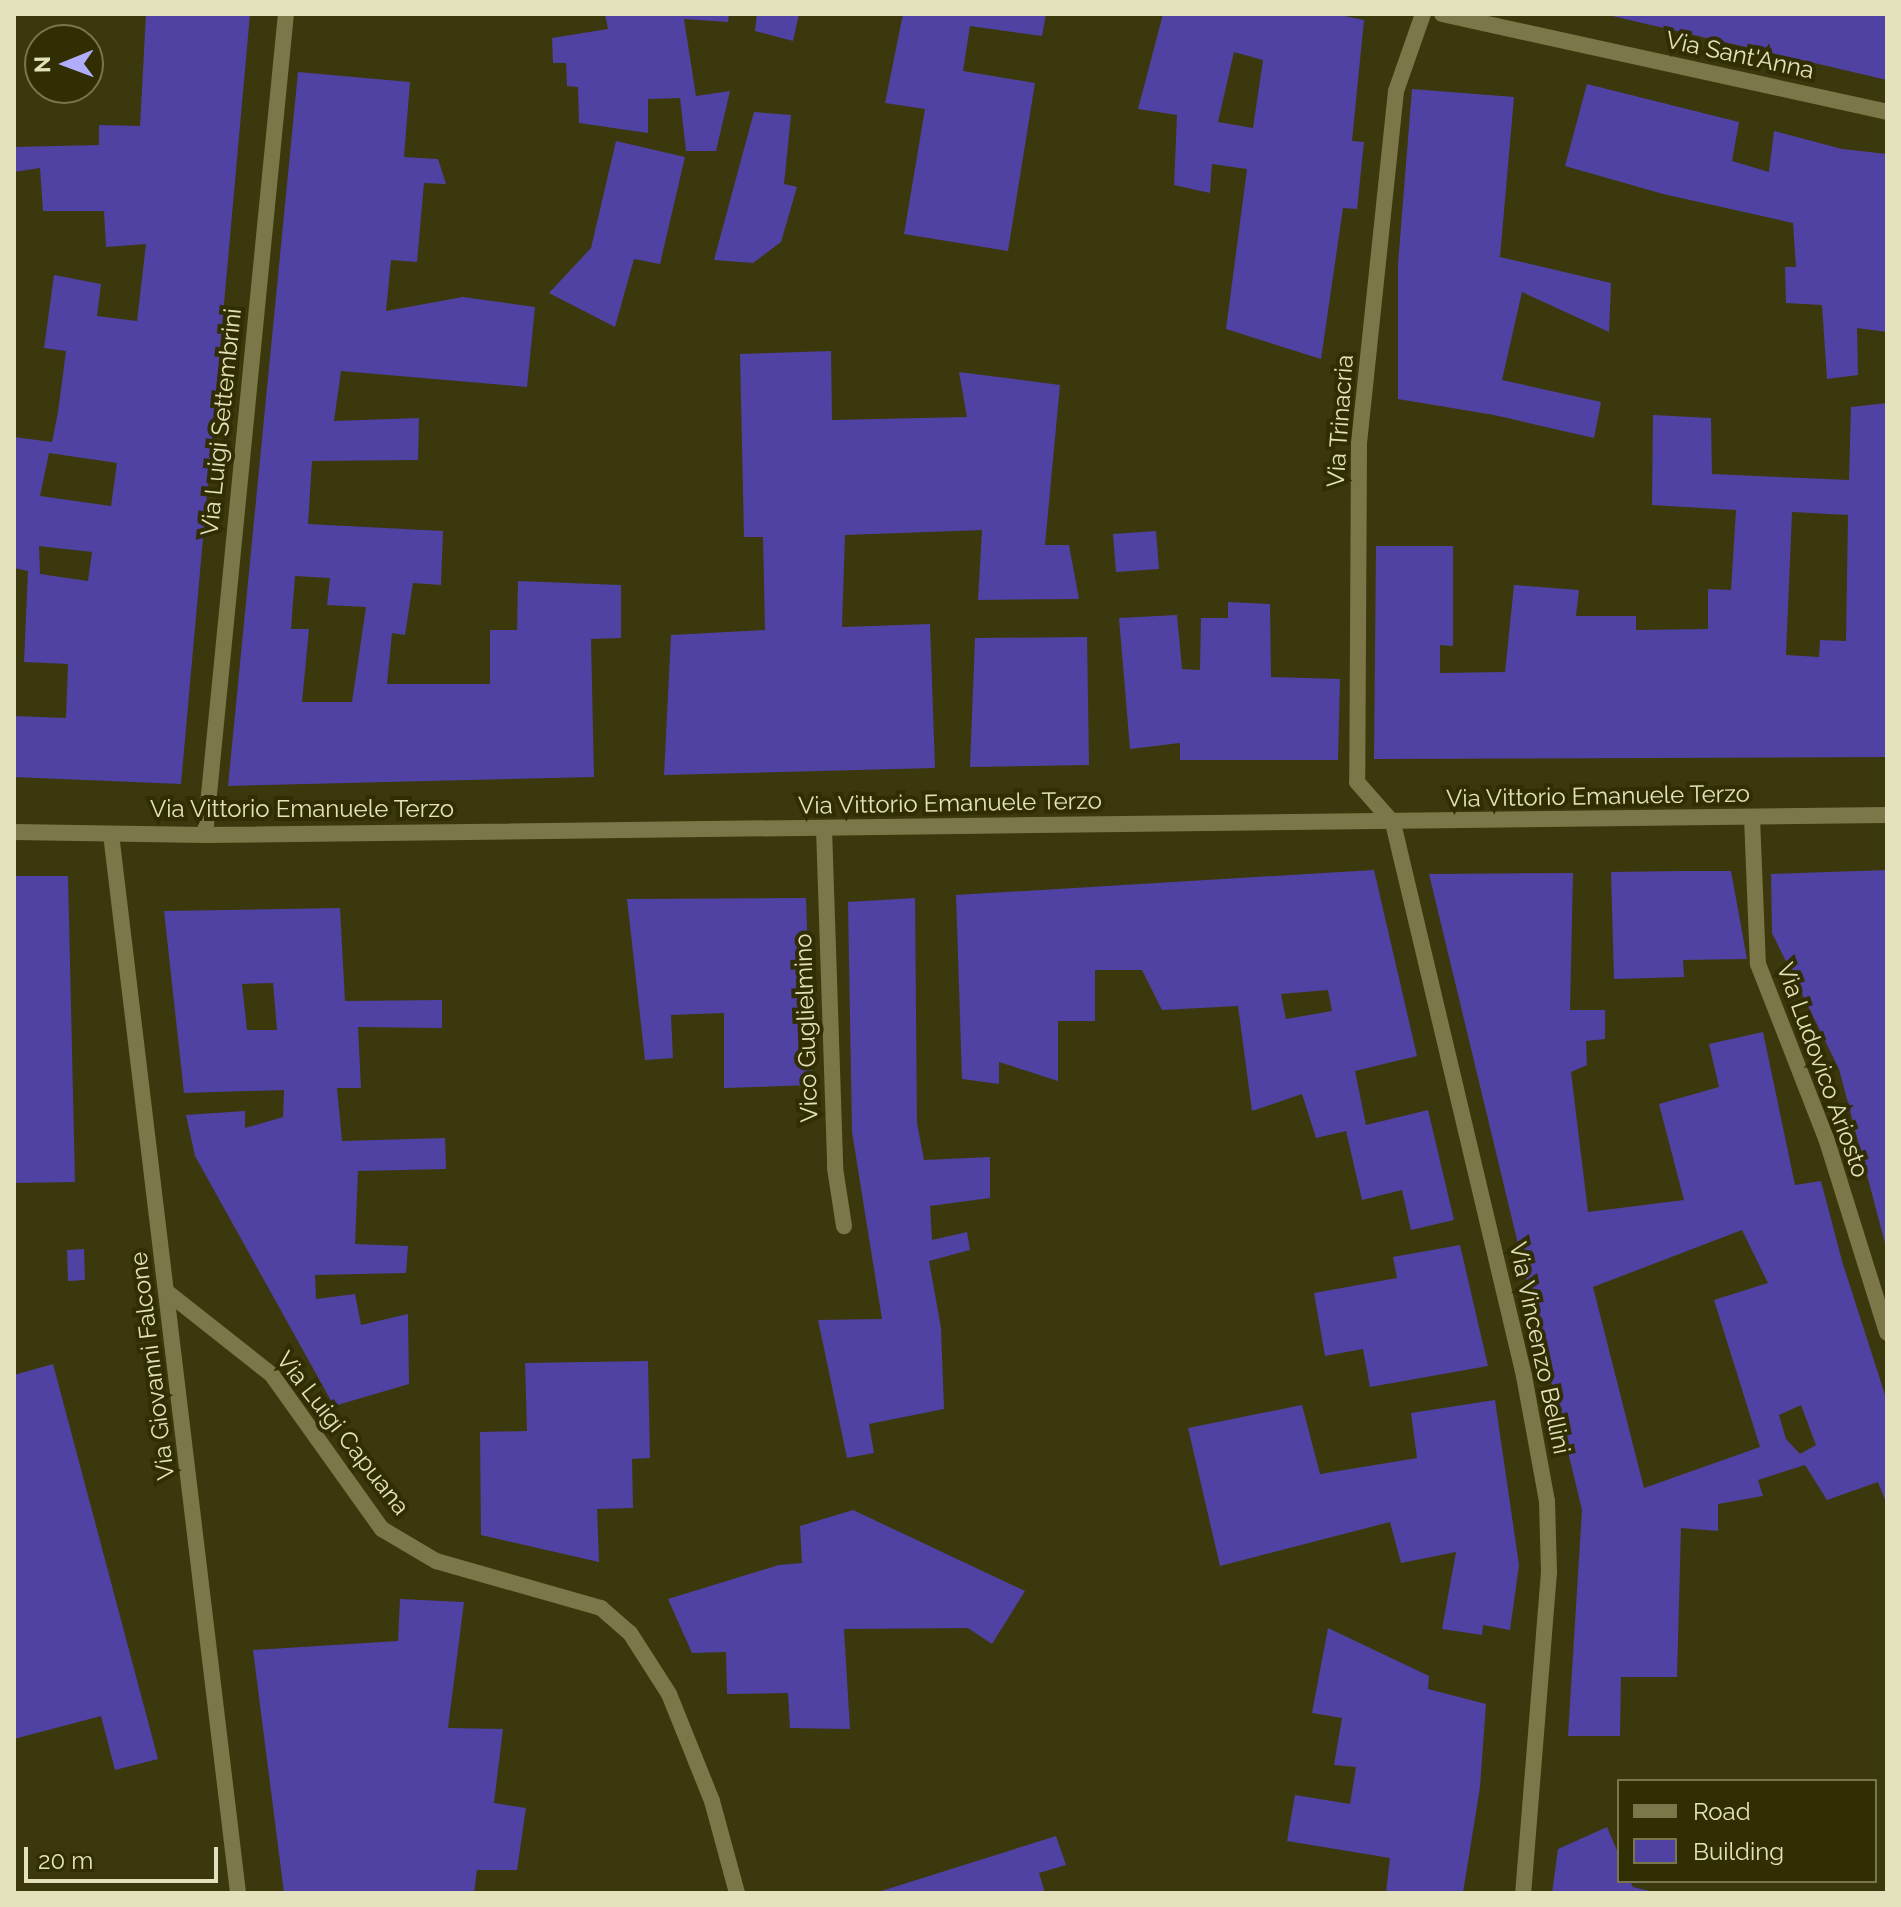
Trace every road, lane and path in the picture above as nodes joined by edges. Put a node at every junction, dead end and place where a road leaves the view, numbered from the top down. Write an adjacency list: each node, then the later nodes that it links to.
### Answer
1 (286, 14): 11 (street, Via Luigi Settembrini)
2 (1423, 14): 7 (street, Via Trinacria)
3 (1442, 14): 4 (street, Via Sant'Anna)
4 (1887, 112)
5 (1887, 815): 6 (street, Via Vittorio Emanuele Terzo)
6 (1752, 817): 7 (street, Via Vittorio Emanuele Terzo); 14 (street, Via Ludovico Ariosto)
7 (1393, 823): 8 (street, Via Vittorio Emanuele Terzo); 17 (street, Via Vincenzo Bellini)
8 (824, 828): 11 (street, Via Vittorio Emanuele Terzo); 12 (street, Vico Guglielmino)
9 (14, 832): 10 (street, Via Vittorio Emanuele Terzo)
10 (111, 834): 11 (street, Via Vittorio Emanuele Terzo); 13 (street, Via Giovanni Falcone)
11 (205, 835)
12 (844, 1226)
13 (167, 1292): 15 (street, Via Giovanni Falcone); 16 (street, Via Luigi Capuana)
14 (1887, 1333)
15 (238, 1893)
16 (737, 1893)
17 (1523, 1893)

